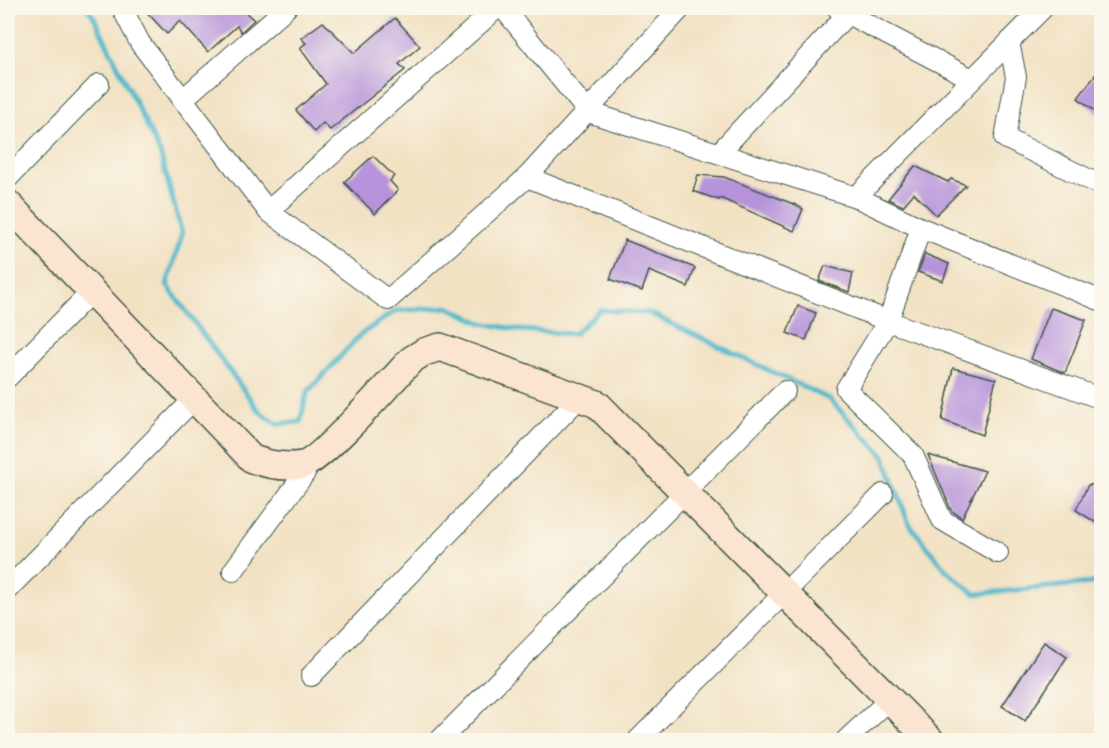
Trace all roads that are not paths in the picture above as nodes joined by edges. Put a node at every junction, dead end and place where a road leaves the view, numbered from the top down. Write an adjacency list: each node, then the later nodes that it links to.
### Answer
1 (122, 8): 11 (street)
2 (286, 8): 11 (street)
3 (497, 8): 19 (street)
4 (503, 8): 12 (street)
5 (681, 8): 12 (street)
6 (1042, 8): 8 (street)
7 (845, 10): 9 (street); 13 (street)
8 (1009, 42): 9 (street); 16 (street)
9 (972, 79): 17 (street)
10 (99, 84): 15 (street)
11 (182, 100): 19 (street)
12 (588, 112): 13 (street); 14 (street)
13 (719, 153): 17 (street)
14 (527, 177): 19 (street); 23 (street)
15 (8, 178)
16 (1101, 186)
17 (856, 196): 20 (street)
18 (8, 204): 21 (street)
19 (268, 211)
20 (921, 228): 22 (street); 23 (street)
21 (92, 292): 24 (street); 27 (street)
22 (1101, 301)
23 (888, 321): 28 (street); 32 (street)
24 (8, 378)
25 (785, 391): 30 (street)
26 (579, 398): 29 (street); 30 (street); 36 (street)
27 (194, 399): 29 (street); 34 (street)
28 (1101, 399)
29 (304, 465): 33 (street)
30 (685, 492): 35 (street); 38 (street)
31 (883, 494): 35 (street)
32 (998, 553)
33 (233, 571)
34 (8, 589)
35 (784, 593): 37 (street); 39 (street)
36 (311, 676)
37 (889, 700): 40 (street); 41 (street)
38 (440, 741)
39 (638, 741)
40 (846, 741)
41 (930, 741)

